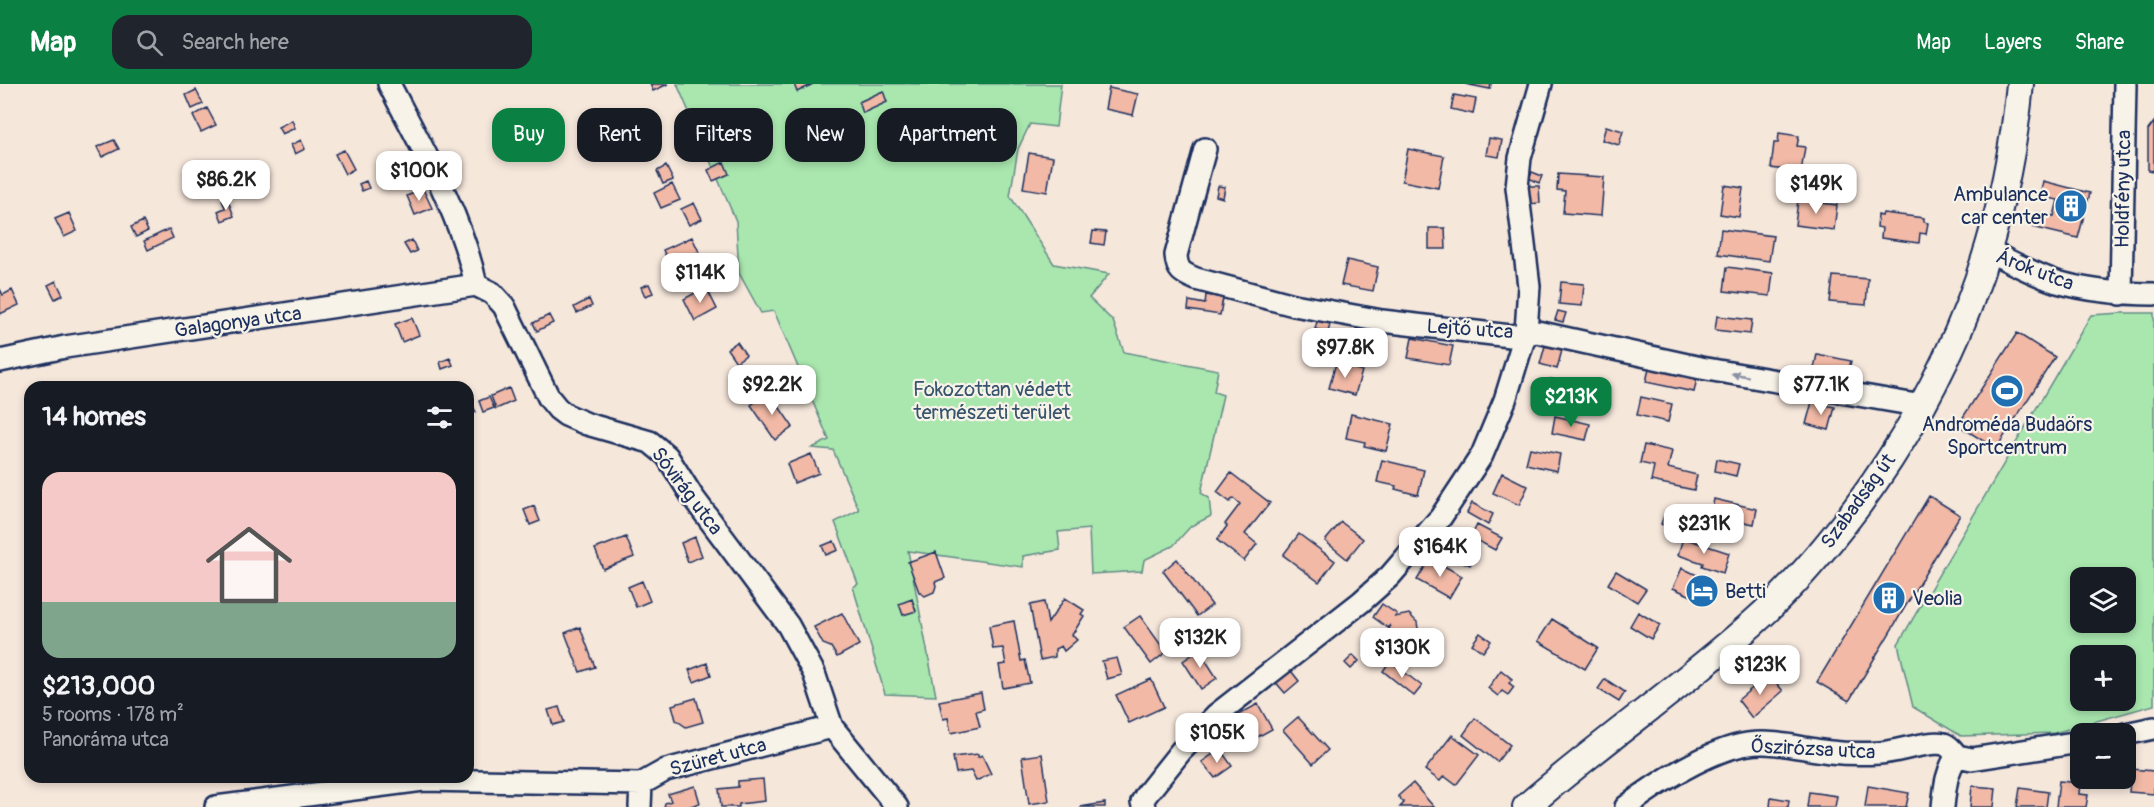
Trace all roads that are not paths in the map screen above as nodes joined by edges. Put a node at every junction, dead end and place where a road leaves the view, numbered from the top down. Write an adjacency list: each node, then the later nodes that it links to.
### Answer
1 (389, 84): 7 (street)
2 (1541, 84): 10 (street)
3 (2020, 84): 6 (main road, Szabadság út)
4 (2125, 84): 8 (street, Holdfény utca)
5 (1205, 149): 10 (street, Lejtő utca)
6 (1988, 252): 8 (street, Árok utca); 12 (main road, Szabadság út)
7 (476, 285): 11 (street, Galagonya utca); 13 (street, Sóvirág utca)
8 (2121, 294): 9 (street, Árok utca)
9 (2154, 294)
10 (1526, 332): 12 (street, Lejtő utca, one-way to 10); 24 (street)
11 (0, 361)
12 (1922, 406): 25 (main road, Szabadság út)
13 (832, 727): 20 (street, Szüret utca); 23 (street)
14 (2154, 728): 15 (street)
15 (2136, 732)
16 (2070, 744): 17 (street, Őszirózsa utca)
17 (1957, 756): 26 (street, Őszirózsa utca); 27 (street)
18 (474, 781): 20 (street, Szüret utca)
19 (400, 783): 21 (street, Szüret utca)
20 (641, 784): 22 (street)
21 (216, 807)
22 (640, 807)
23 (897, 807)
24 (1144, 807)
25 (1527, 807)
26 (1626, 807)
27 (1943, 807)

